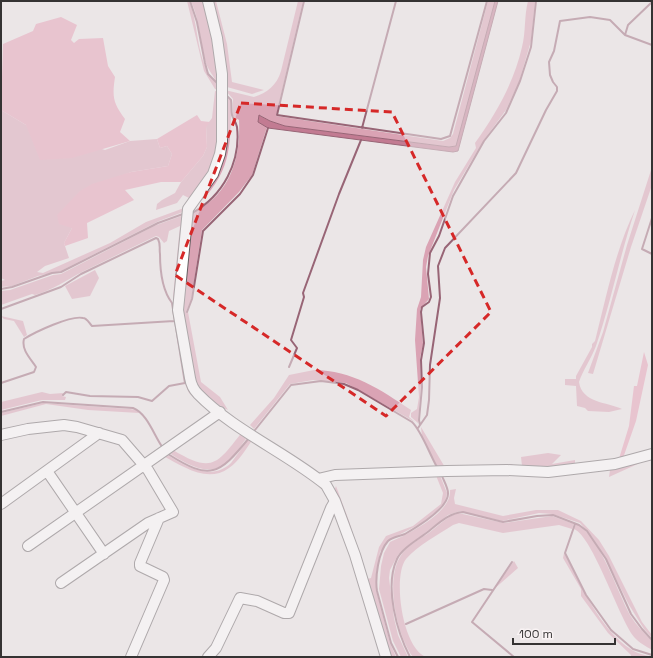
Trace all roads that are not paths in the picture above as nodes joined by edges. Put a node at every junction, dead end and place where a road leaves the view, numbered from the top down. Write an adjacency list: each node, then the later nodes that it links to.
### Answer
1 (208, 1): 2 (street)
2 (220, 412): 6 (street); 8 (street)
3 (99, 434): 4 (street); 6 (street); 7 (street)
4 (1, 435)
5 (652, 454): 8 (street)
6 (144, 465): 11 (street); 12 (street)
7 (47, 471): 10 (street); 11 (street)
8 (318, 479): 9 (street)
9 (335, 501): 17 (street); 18 (street)
10 (1, 504)
11 (76, 513): 13 (street); 14 (street)
12 (159, 518): 14 (street); 16 (street)
13 (28, 546)
14 (104, 554): 15 (street)
15 (61, 583)
16 (131, 657)
17 (208, 657)
18 (386, 657)

